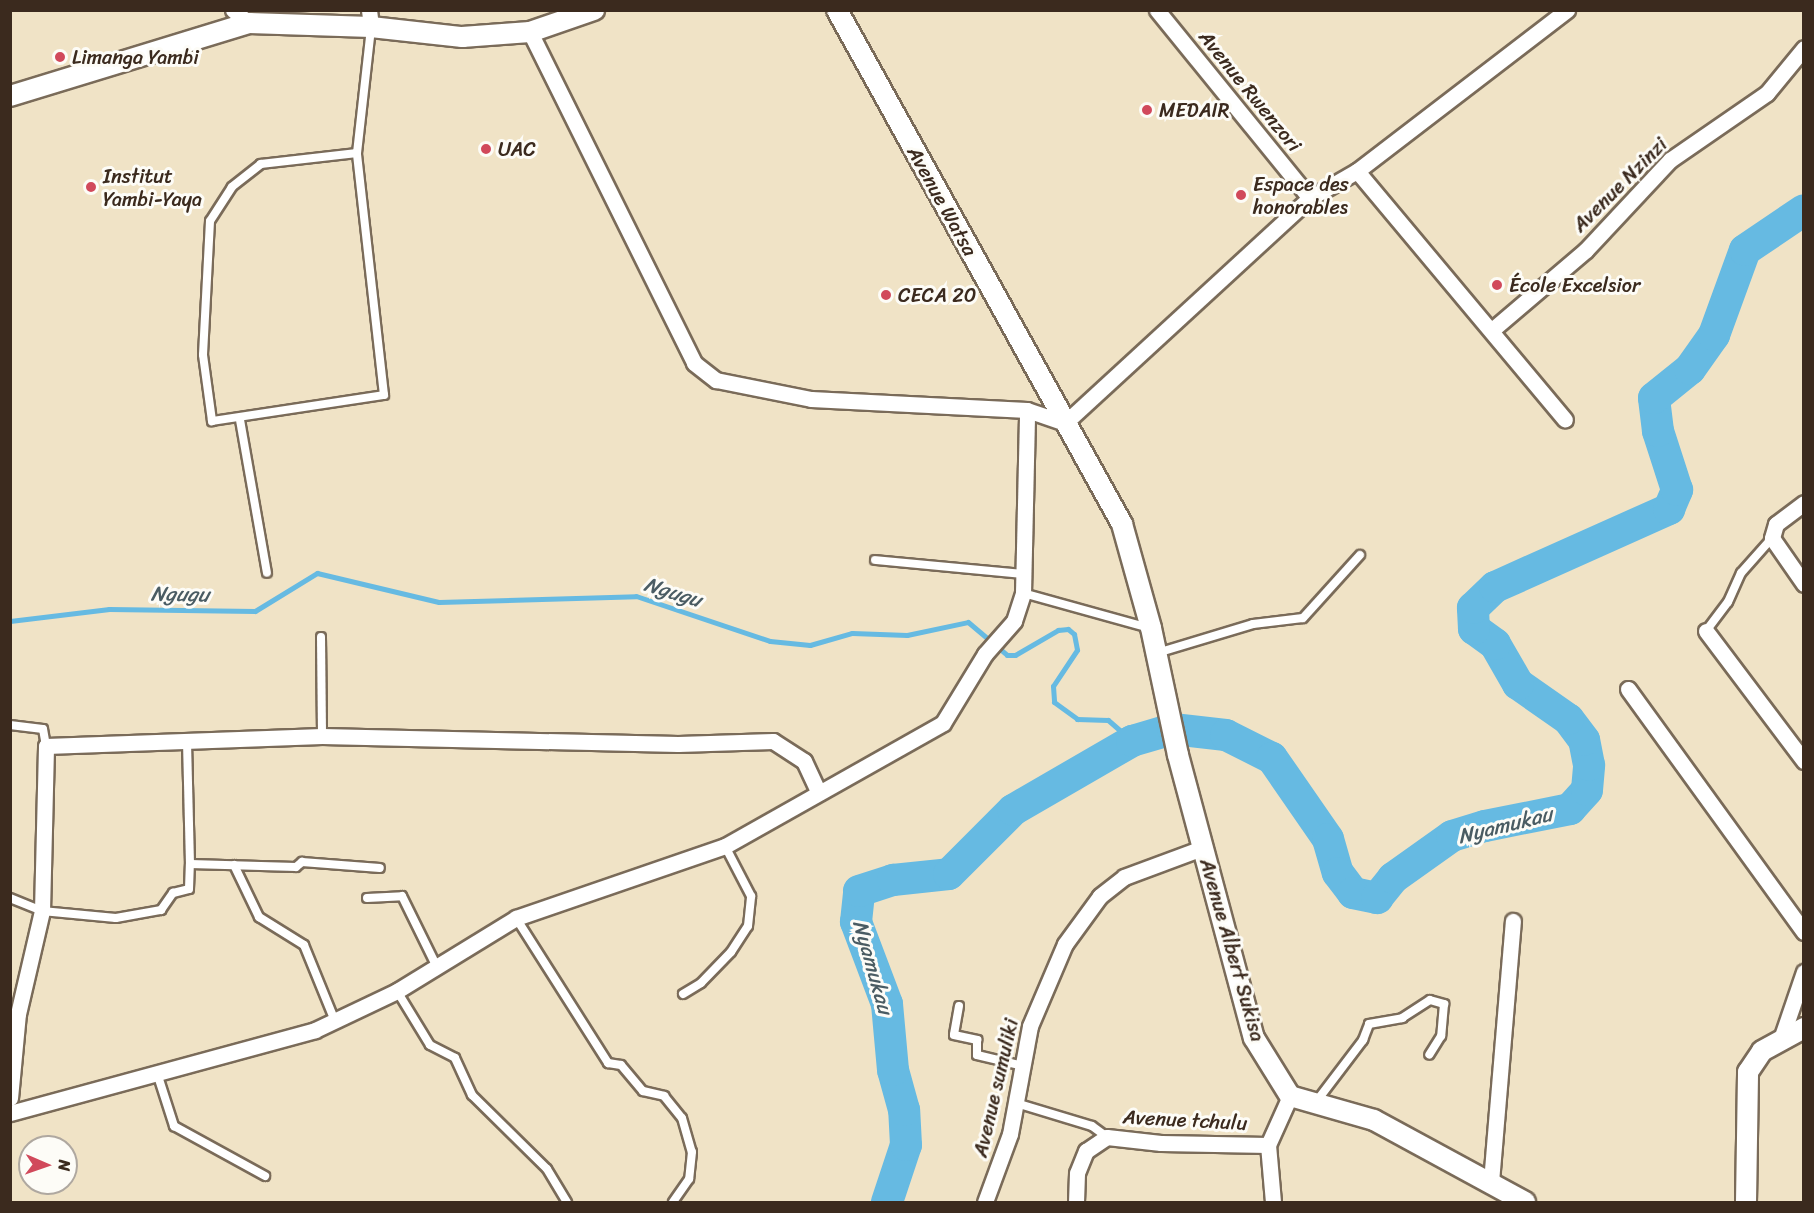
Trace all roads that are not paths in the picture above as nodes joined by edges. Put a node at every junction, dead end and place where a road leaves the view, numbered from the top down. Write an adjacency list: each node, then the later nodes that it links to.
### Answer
1 (233, 10): 7 (street)
2 (594, 10): 8 (street)
3 (837, 10): 18 (street, Avenue Watsa)
4 (1157, 10): 13 (street, Avenue Rwenzori)
5 (1567, 10): 12 (street)
6 (370, 19): 7 (street); 8 (street); 11 (lane)
7 (249, 23): 10 (street)
8 (530, 32): 15 (street)
9 (1803, 48): 14 (street, Avenue Nzinzi)
10 (10, 96)
11 (357, 153): 16 (lane); 16 (lane)
12 (1357, 171): 13 (street); 14 (street)
13 (1310, 198): 18 (street)
14 (1492, 330): 17 (street)
15 (1027, 410): 18 (street); 24 (street)
16 (240, 420): 23 (lane)
17 (1565, 420)
18 (1065, 423): 27 (street, Avenue Watsa)
19 (1803, 503): 20 (street)
20 (1772, 538): 25 (street); 28 (lane)
21 (1360, 555): 30 (lane)
22 (875, 560): 24 (lane)
23 (267, 573)
24 (1024, 574): 26 (street)
25 (1803, 584)
26 (1023, 593): 27 (lane); 37 (street)
27 (1151, 628): 30 (street, Avenue Albert Sukisa)
28 (1706, 631): 36 (street)
29 (321, 638): 33 (lane)
30 (1155, 654): 39 (street, Avenue Albert Sukisa)
31 (1628, 689): 48 (street)
32 (10, 725): 35 (lane)
33 (322, 736): 34 (street); 37 (street)
34 (187, 742): 35 (street); 40 (lane)
35 (46, 746): 45 (street)
36 (1803, 761)
37 (819, 793): 38 (street)
38 (725, 846): 46 (street); 52 (lane)
39 (1202, 848): 59 (street, Avenue sumuliki); 61 (street, Avenue Albert Sukisa)
40 (190, 864): 41 (lane); 45 (lane)
41 (234, 865): 42 (lane); 55 (lane)
42 (380, 868)
43 (10, 898): 45 (lane)
44 (367, 898): 49 (lane)
45 (42, 910): 54 (street)
46 (516, 918): 49 (street); 71 (lane)
47 (1513, 921): 69 (street)
48 (1803, 932)
49 (437, 967): 51 (street)
50 (1803, 972): 57 (street)
51 (397, 991): 55 (street); 70 (lane)
52 (683, 994)
53 (959, 1006): 59 (lane)
54 (14, 1013): 62 (street)
55 (335, 1021): 60 (street)
56 (1803, 1028): 57 (street)
57 (1781, 1039): 76 (street)
58 (1429, 1054): 64 (lane)
59 (1023, 1066): 63 (street, Avenue sumuliki)
60 (158, 1073): 65 (street); 68 (lane)
61 (1290, 1096): 64 (street); 67 (street)
62 (10, 1098)
63 (1016, 1103): 66 (lane); 72 (street, Avenue sumuliki)
64 (1315, 1103): 69 (street)
65 (10, 1113)
66 (1107, 1137): 67 (street, Avenue tchulu); 73 (street, Avenue tchulu)
67 (1268, 1145): 74 (street)
68 (265, 1176)
69 (1491, 1182): 75 (street)
70 (567, 1203)
71 (673, 1203)
72 (985, 1203)
73 (1076, 1203)
74 (1273, 1203)
75 (1525, 1203)
76 (1746, 1203)

